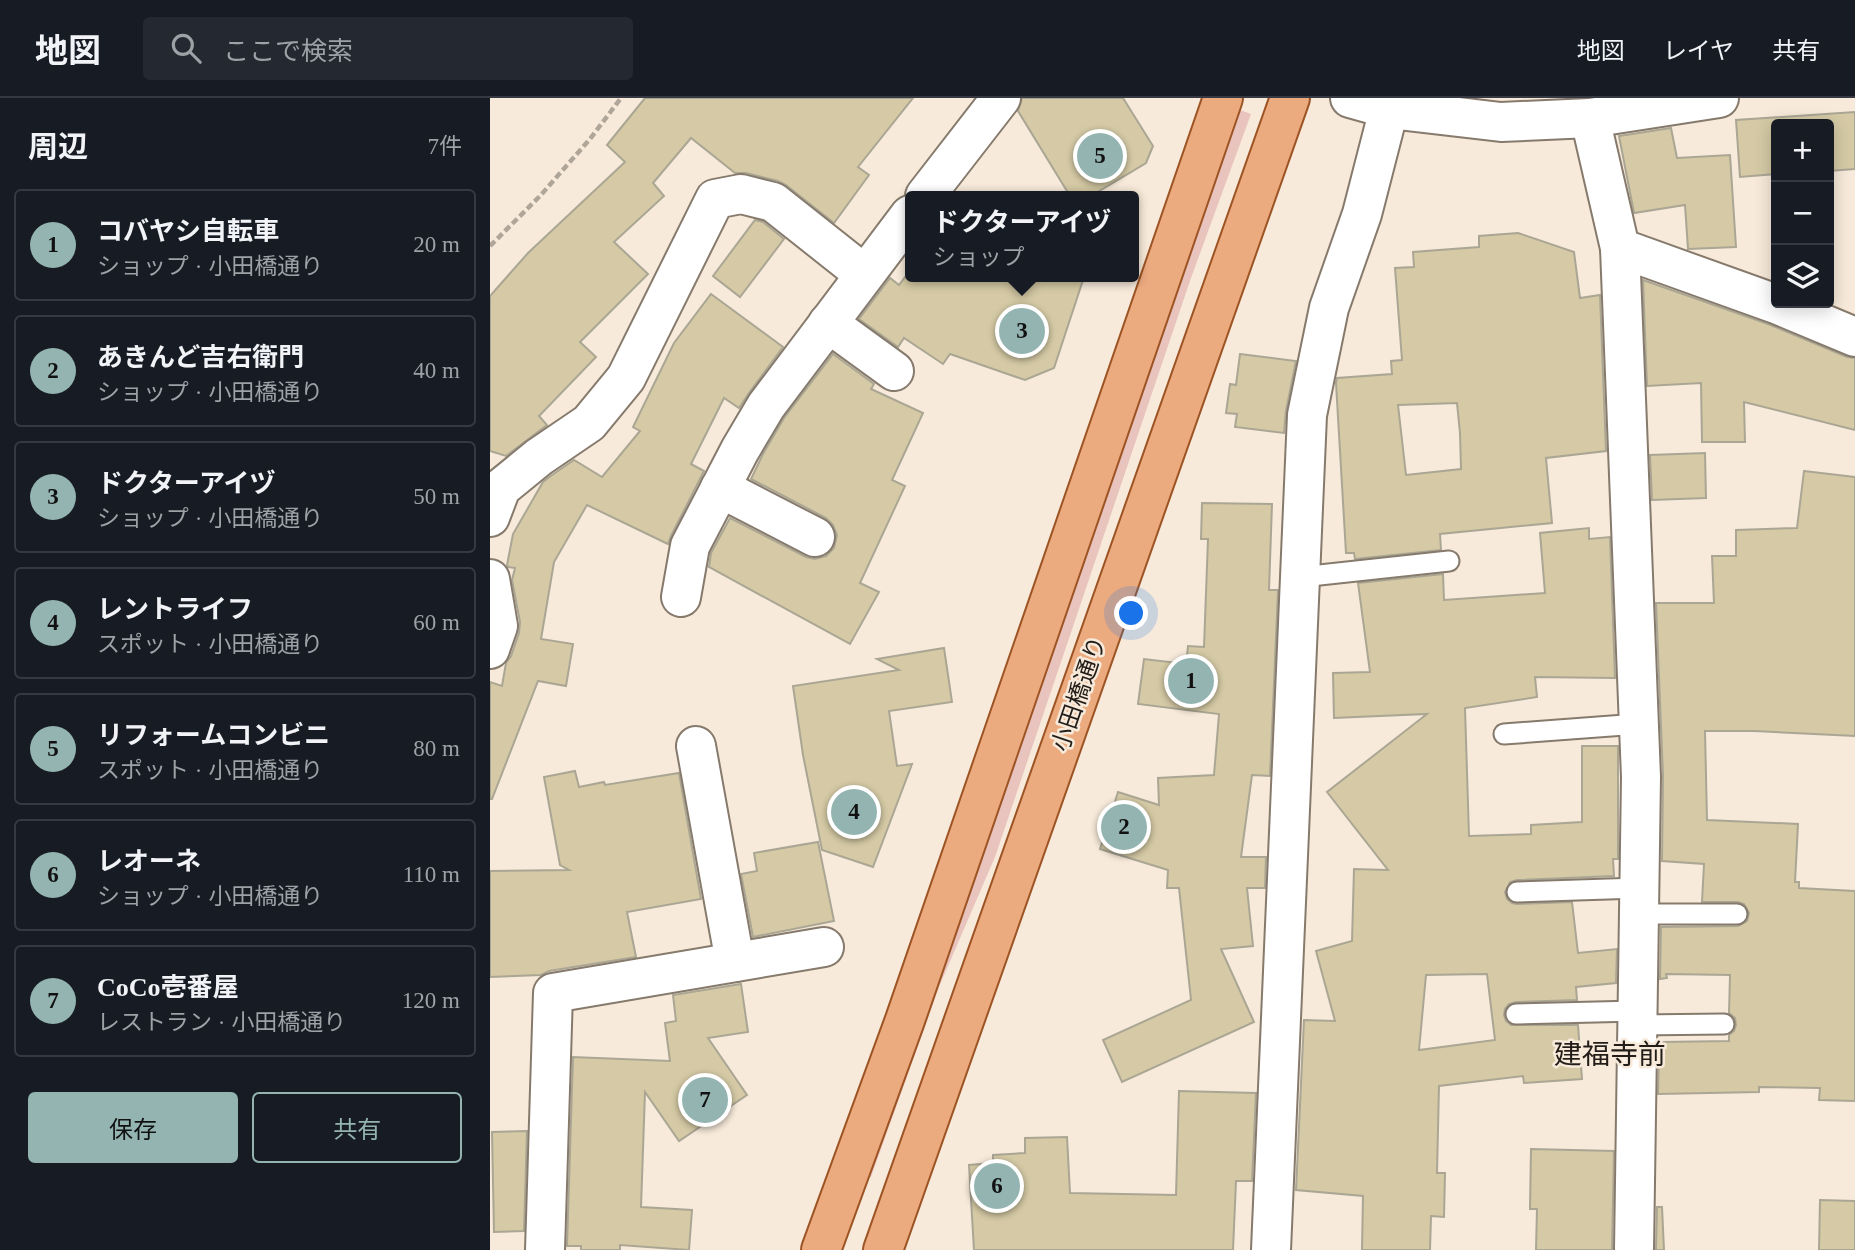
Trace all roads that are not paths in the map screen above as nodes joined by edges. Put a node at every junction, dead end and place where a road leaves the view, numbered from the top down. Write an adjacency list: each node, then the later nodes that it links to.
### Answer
1 (1001, 98): 8 (street)
2 (1223, 98): 35 (main road)
3 (1290, 98): 36 (main road, 小田橋通り)
4 (1350, 98): 6 (street)
5 (1719, 98): 7 (street)
6 (1389, 109): 7 (street); 19 (street)
7 (1590, 118): 10 (street)
8 (929, 191)
9 (905, 221): 11 (street)
10 (1620, 248): 13 (street); 23 (street)
11 (864, 274): 12 (street); 16 (street)
12 (828, 323): 14 (street); 15 (street)
13 (1855, 337)
14 (894, 371)
15 (720, 488): 17 (street); 21 (street)
16 (490, 517)
17 (815, 537)
18 (1449, 561): 19 (lane)
19 (1301, 578): 37 (street)
20 (490, 579): 22 (street)
21 (681, 597)
22 (490, 649)
23 (1638, 724): 24 (lane); 27 (street)
24 (1504, 734)
25 (696, 746): 30 (street)
26 (1517, 892): 27 (lane)
27 (1639, 901): 28 (lane); 32 (street)
28 (1737, 914)
29 (824, 947): 30 (street)
30 (735, 962): 34 (street)
31 (1516, 1014): 32 (lane)
32 (1637, 1018): 33 (lane); 38 (street)
33 (1724, 1024)
34 (545, 1250)
35 (821, 1250)
36 (883, 1250)
37 (1271, 1250)
38 (1634, 1250)

